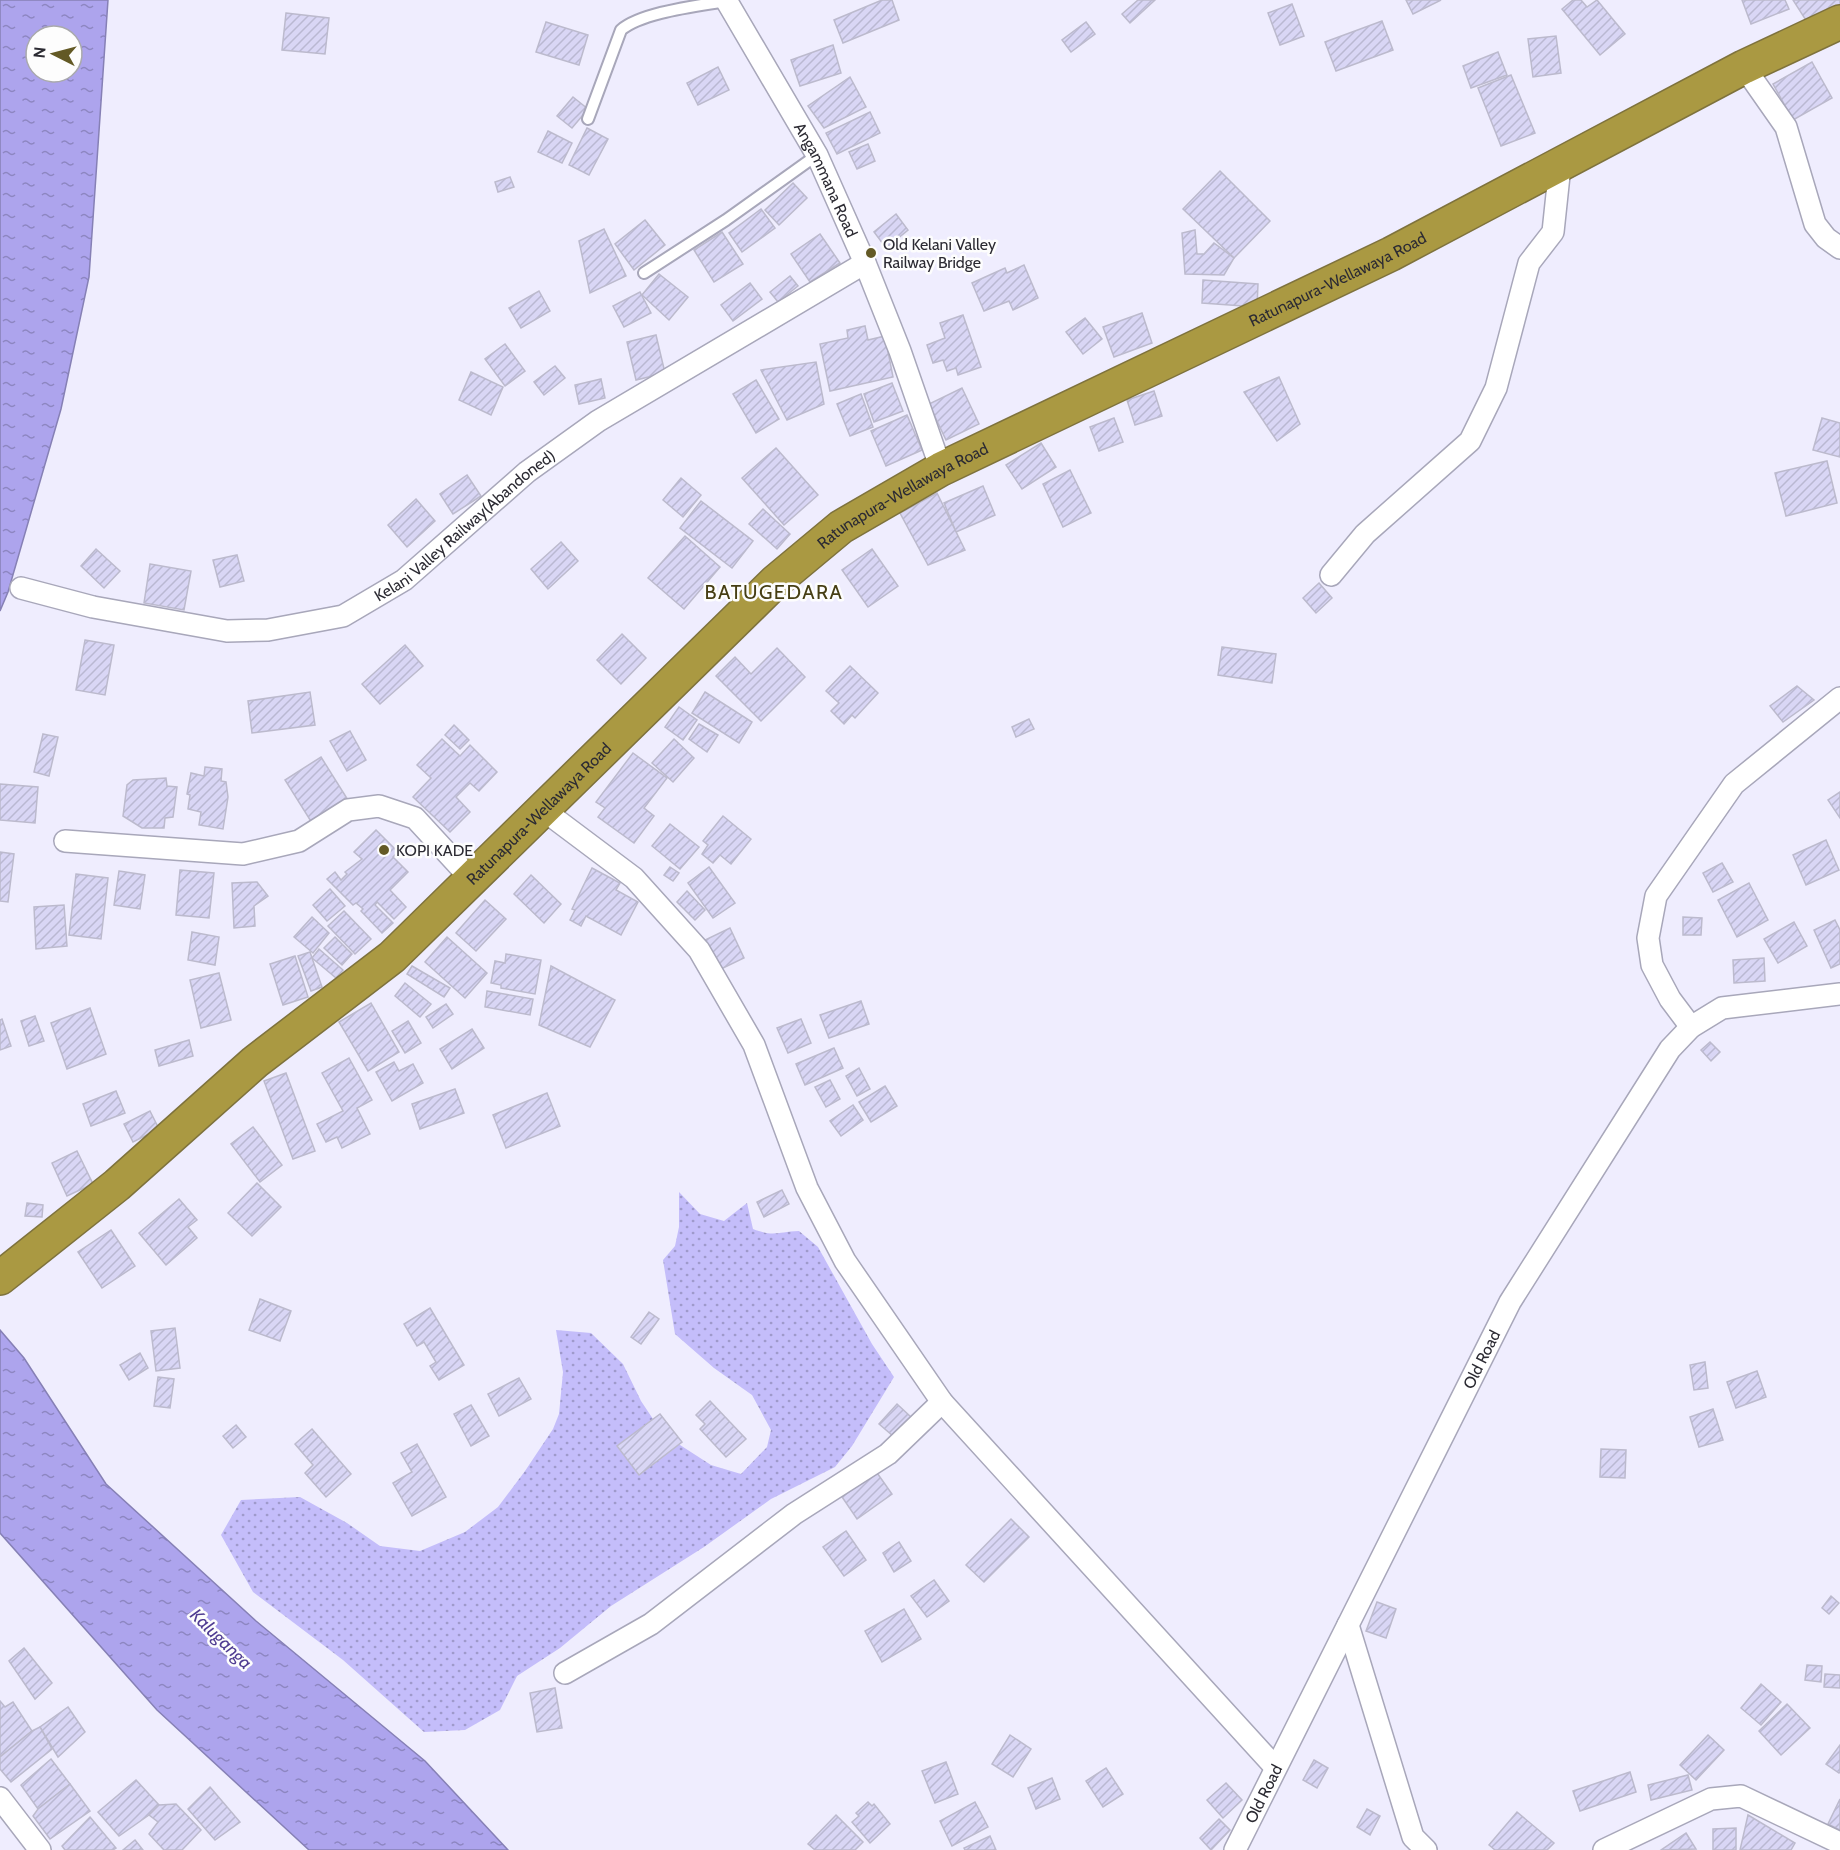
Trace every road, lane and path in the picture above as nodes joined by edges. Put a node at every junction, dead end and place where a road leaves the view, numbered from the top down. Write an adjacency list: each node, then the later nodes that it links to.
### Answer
1 (726, 1): 4 (lane); 5 (street, Angammana Road)
2 (1840, 22): 3 (highway, Ratunapura-Wellawaya Road)
3 (1744, 67): 6 (highway, Ratunapura-Wellawaya Road); 7 (street)
4 (588, 119)
5 (817, 154): 8 (street, Angammana Road); 9 (lane)
6 (1560, 166): 10 (highway, Ratunapura-Wellawaya Road); 11 (street)
7 (1840, 248)
8 (865, 263): 10 (street, Angammana Road); 12 (street, Kelani Valley Railway(Abandoned))
9 (644, 273)
10 (941, 469): 14 (highway, Ratunapura-Wellawaya Road)
11 (1331, 575)
12 (21, 588)
13 (1840, 698): 18 (street)
14 (542, 809): 16 (highway, Ratunapura-Wellawaya Road); 20 (street)
15 (65, 842): 16 (street)
16 (472, 880): 19 (highway, Ratunapura-Wellawaya Road)
17 (1840, 994): 18 (street, Old Road)
18 (1691, 1027): 21 (street, Old Road)
19 (0, 1278)
20 (942, 1402): 22 (street); 23 (street)
21 (1348, 1625): 23 (street, Old Road); 28 (street)
22 (566, 1673)
23 (1275, 1767): 27 (street, Old Road)
24 (0, 1798): 26 (street)
25 (1840, 1843): 29 (street)
26 (40, 1850)
27 (1235, 1850)
28 (1426, 1850)
29 (1604, 1850)

